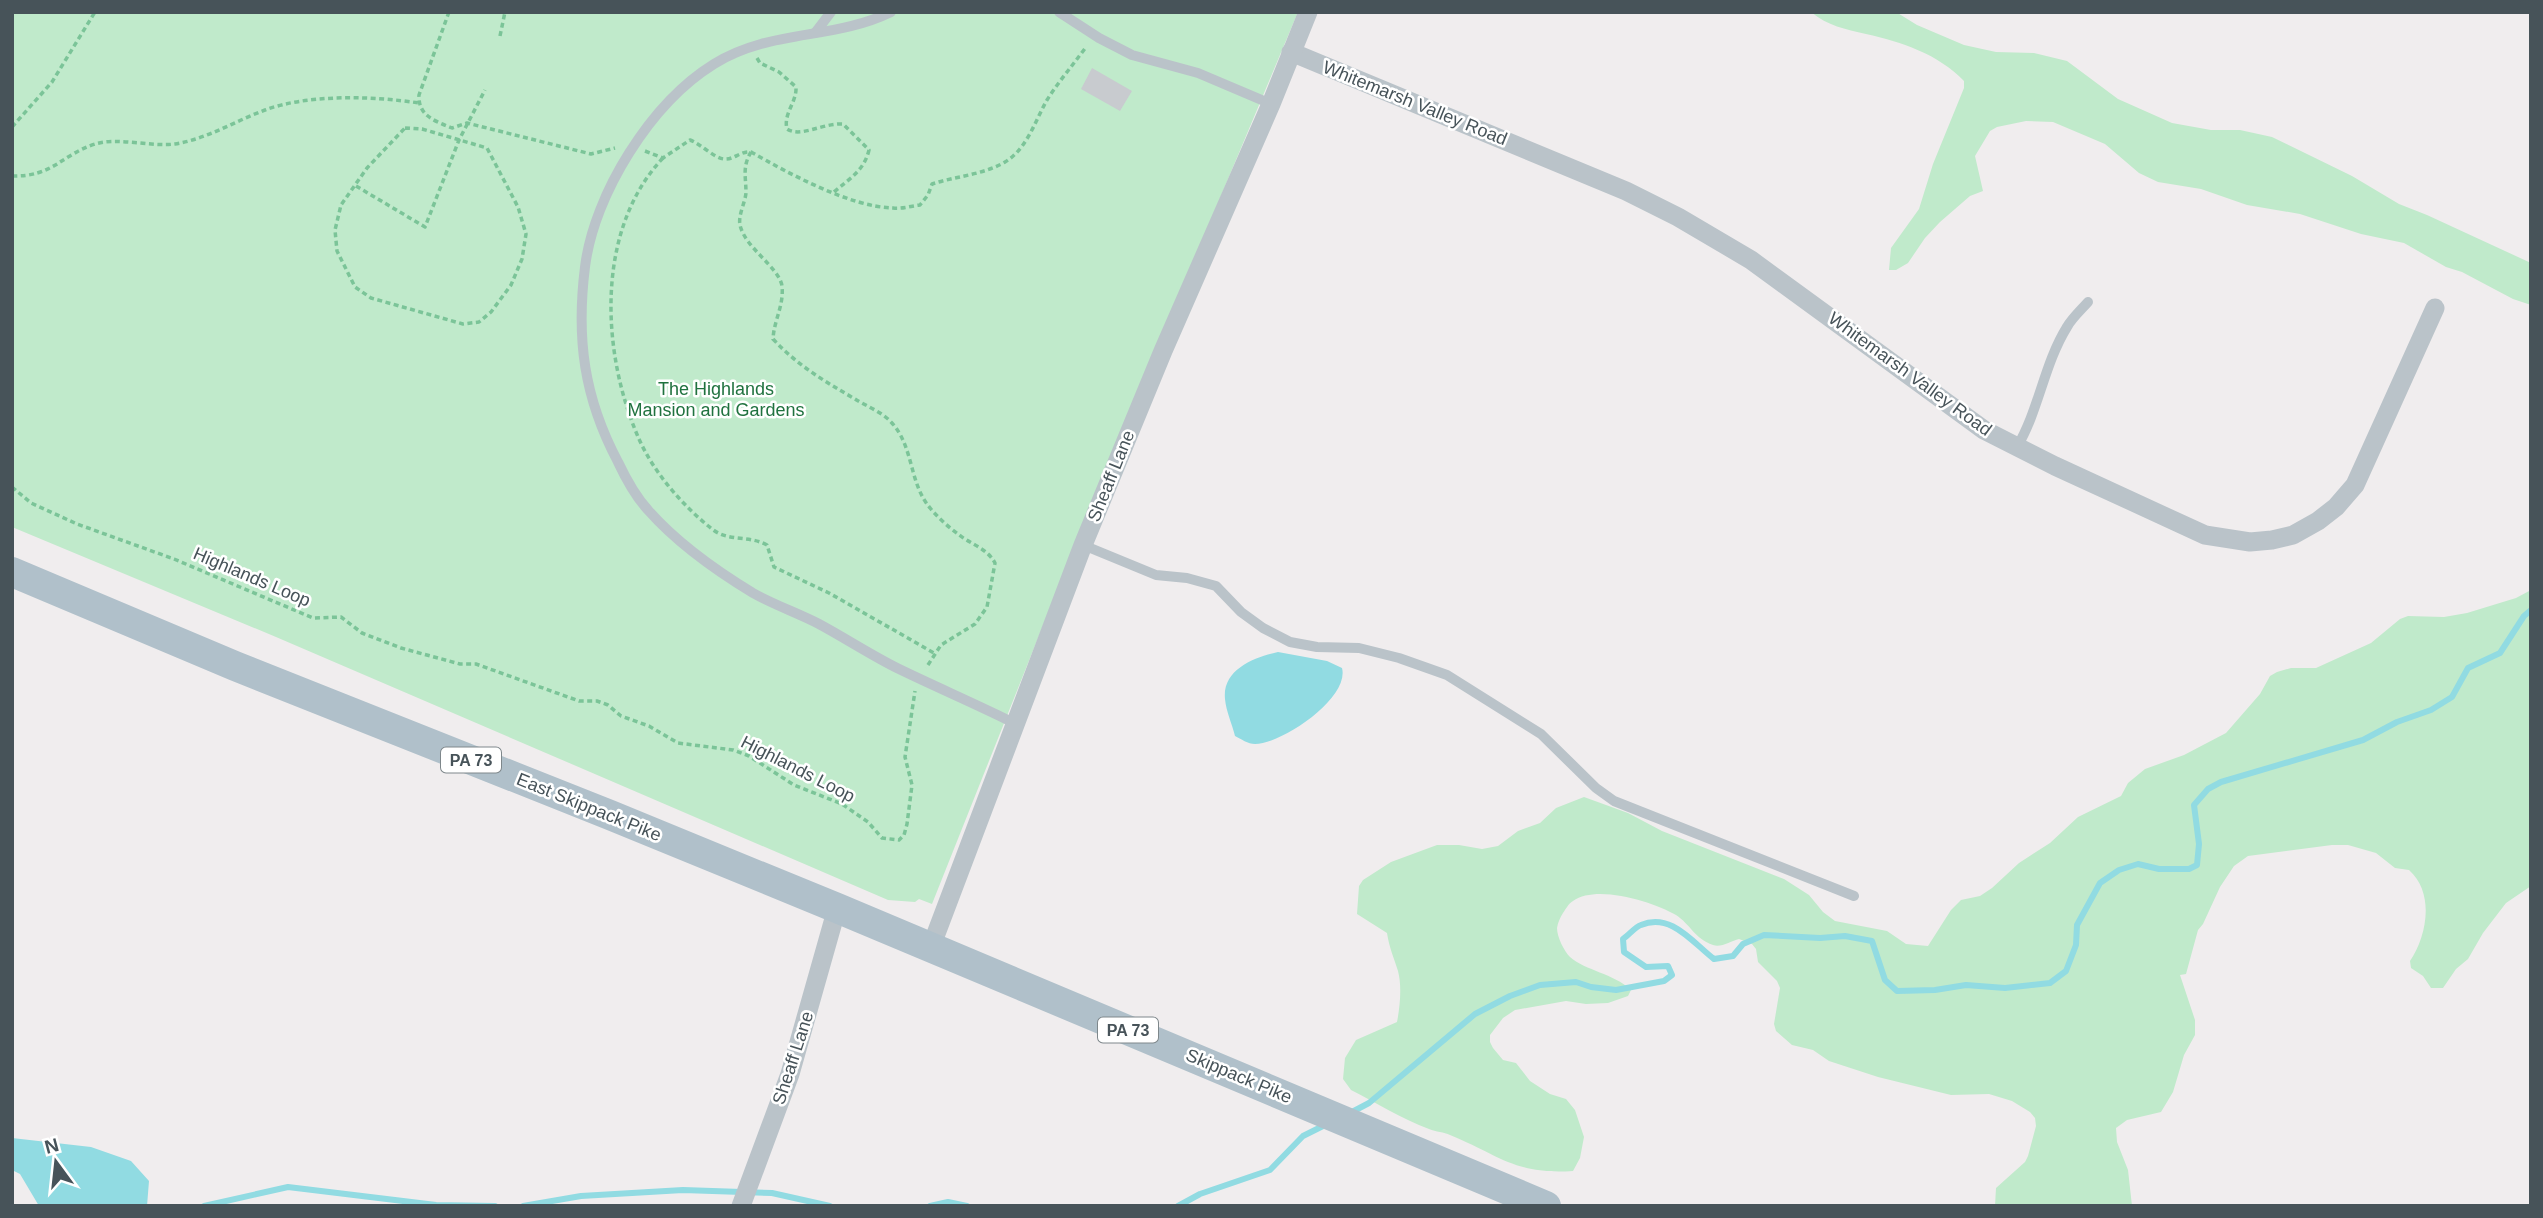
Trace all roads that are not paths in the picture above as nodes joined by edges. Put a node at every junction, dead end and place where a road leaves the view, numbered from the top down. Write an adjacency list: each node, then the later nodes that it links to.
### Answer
1 (831, 12): 5 (lane)
2 (891, 12): 5 (lane)
3 (1059, 12): 7 (lane)
4 (1308, 12): 6 (street, Sheaff Lane)
5 (815, 33): 13 (lane)
6 (1291, 52): 7 (street, Sheaff Lane); 10 (street, Whitemarsh Valley Road)
7 (1271, 104): 11 (street, Sheaff Lane)
8 (2088, 302): 10 (lane)
9 (2435, 308): 10 (street, Whitemarsh Valley Road)
10 (2017, 447)
11 (1083, 545): 13 (street, Sheaff Lane); 14 (lane)
12 (12, 572): 15 (main road, East Skippack Pike / PA 73)
13 (1014, 723): 16 (street, Sheaff Lane)
14 (1854, 896)
15 (837, 908): 16 (main road, East Skippack Pike / PA 73); 17 (street, Sheaff Lane)
16 (931, 947): 18 (main road, Skippack Pike / PA 73)
17 (741, 1205)
18 (1546, 1206)

